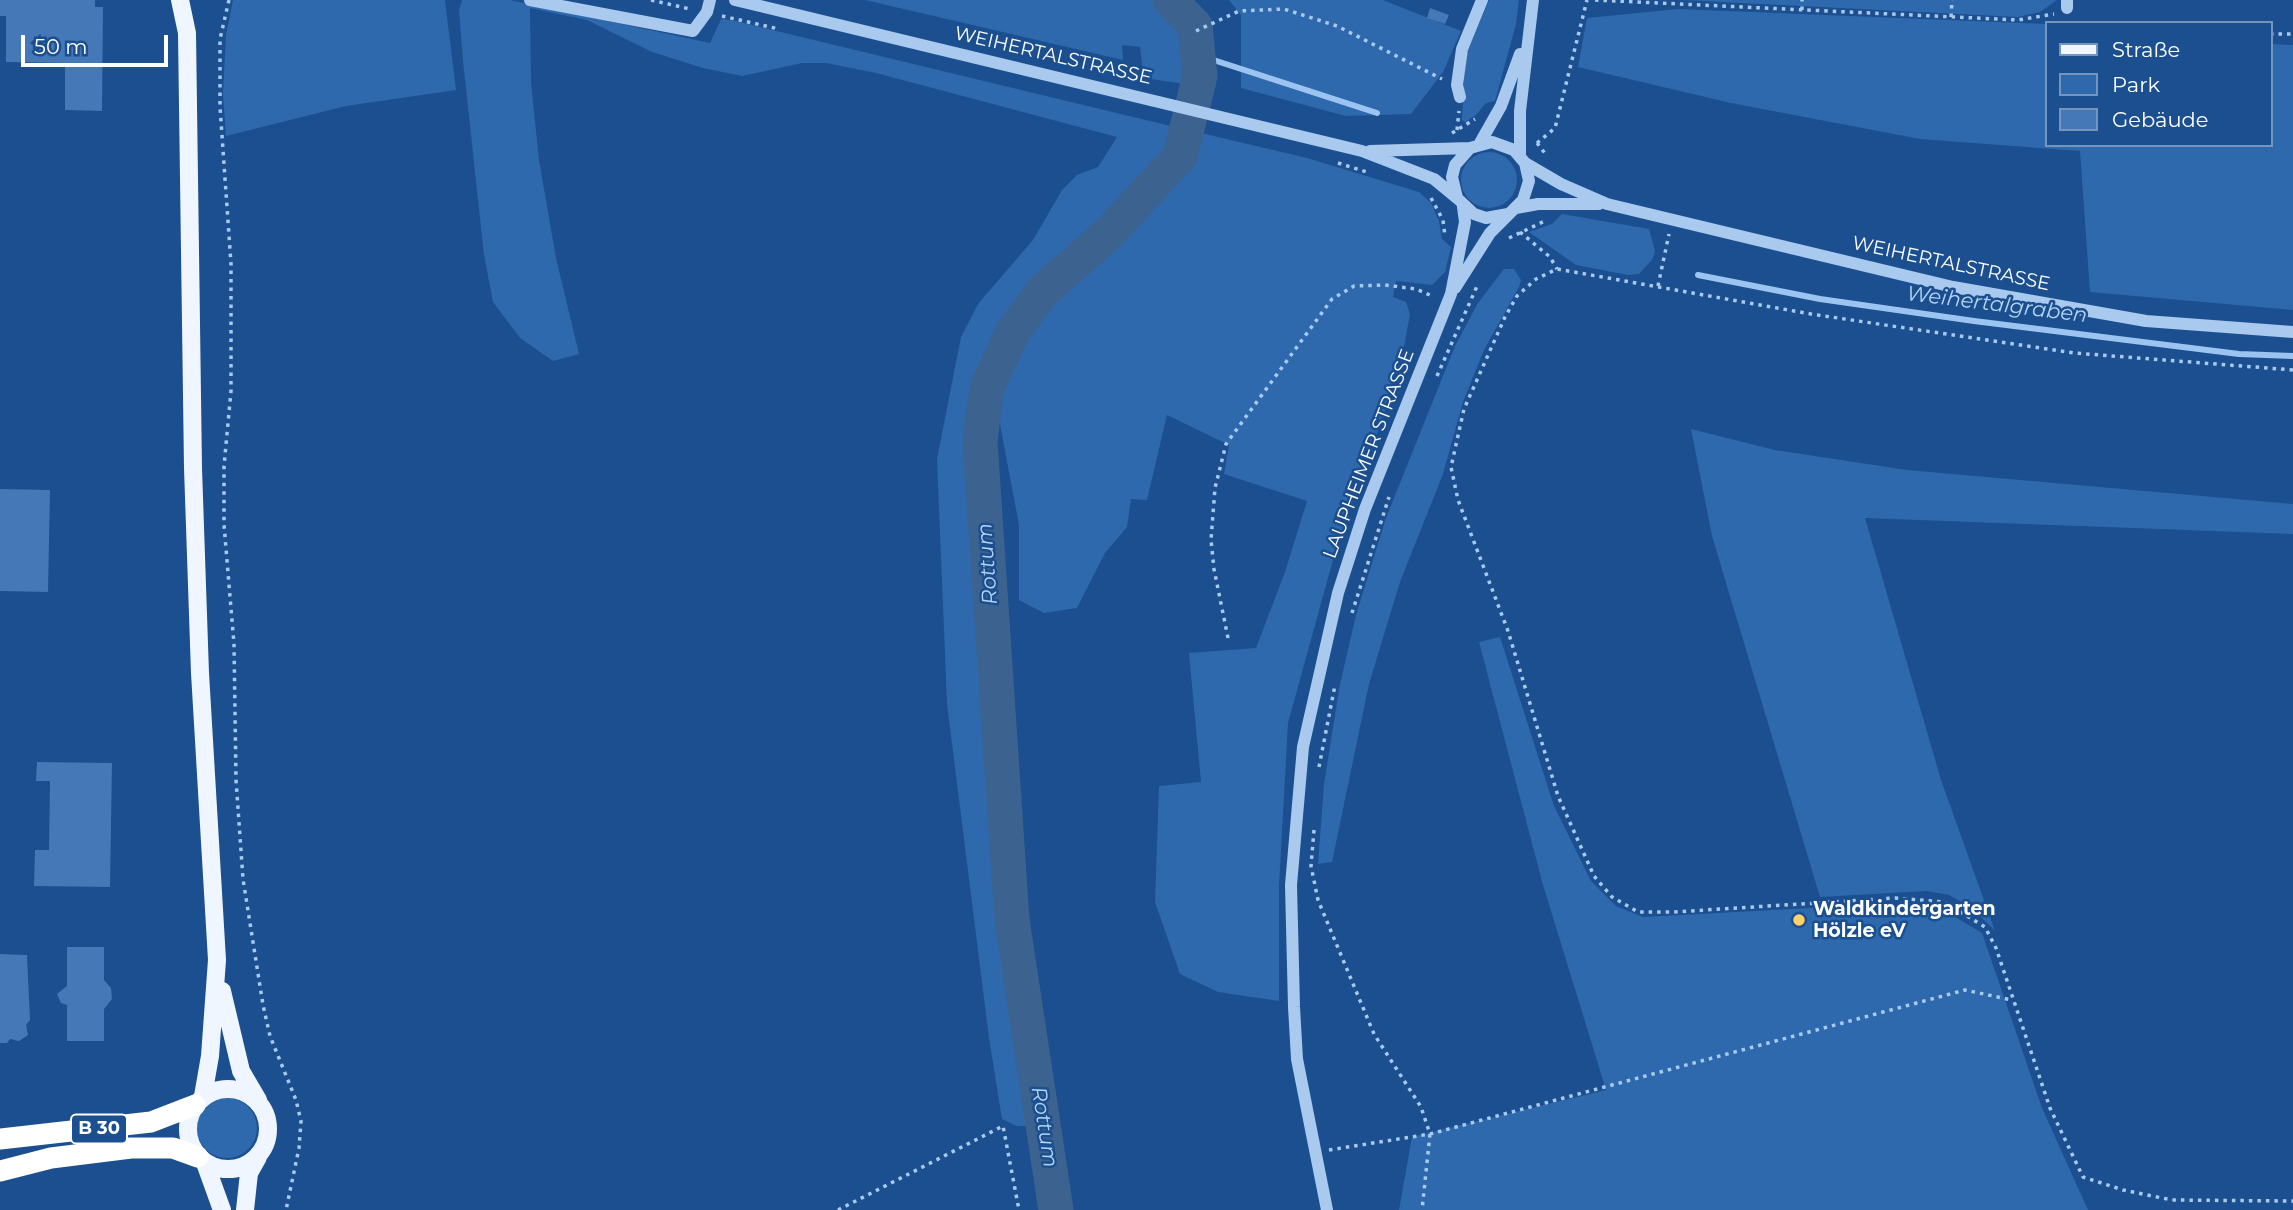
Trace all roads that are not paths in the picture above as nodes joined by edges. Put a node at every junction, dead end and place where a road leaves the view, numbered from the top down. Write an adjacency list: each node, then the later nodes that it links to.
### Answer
1 (180, 0): 9 (main road)
2 (194, 0): 9 (main road)
3 (530, 0): 4 (street)
4 (710, 0)
5 (735, 0): 12 (street, WEIHERTALSTRASSE)
6 (1482, 0): 10 (street)
7 (1532, 0): 8 (street)
8 (1529, 27): 11 (street); 13 (street)
9 (187, 33): 19 (main road)
10 (1458, 91)
11 (1475, 146): 12 (street, WEIHERTALSTRASSE); 13 (street); 14 (street)
12 (1362, 151): 14 (street, WEIHERTALSTRASSE)
13 (1523, 160): 15 (street, WEIHERTALSTRASSE); 16 (street)
14 (1460, 203): 16 (street); 17 (street, LAUPHEIMER STRASSE)
15 (1606, 204): 16 (street, WEIHERTALSTRASSE); 18 (street, WEIHERTALSTRASSE)
16 (1512, 211): 17 (street, LAUPHEIMER STRASSE)
17 (1449, 298): 28 (street, LAUPHEIMER STRASSE)
18 (2293, 332)
19 (217, 960): 20 (main road); 21 (main road)
20 (199, 1100): 21 (main road); 22 (highway, B 30); 24 (main road)
21 (261, 1106): 23 (main road)
22 (0, 1139)
23 (260, 1155): 24 (main road); 27 (main road)
24 (202, 1160): 25 (highway); 26 (main road)
25 (0, 1171)
26 (222, 1210)
27 (245, 1210)
28 (1327, 1210)

